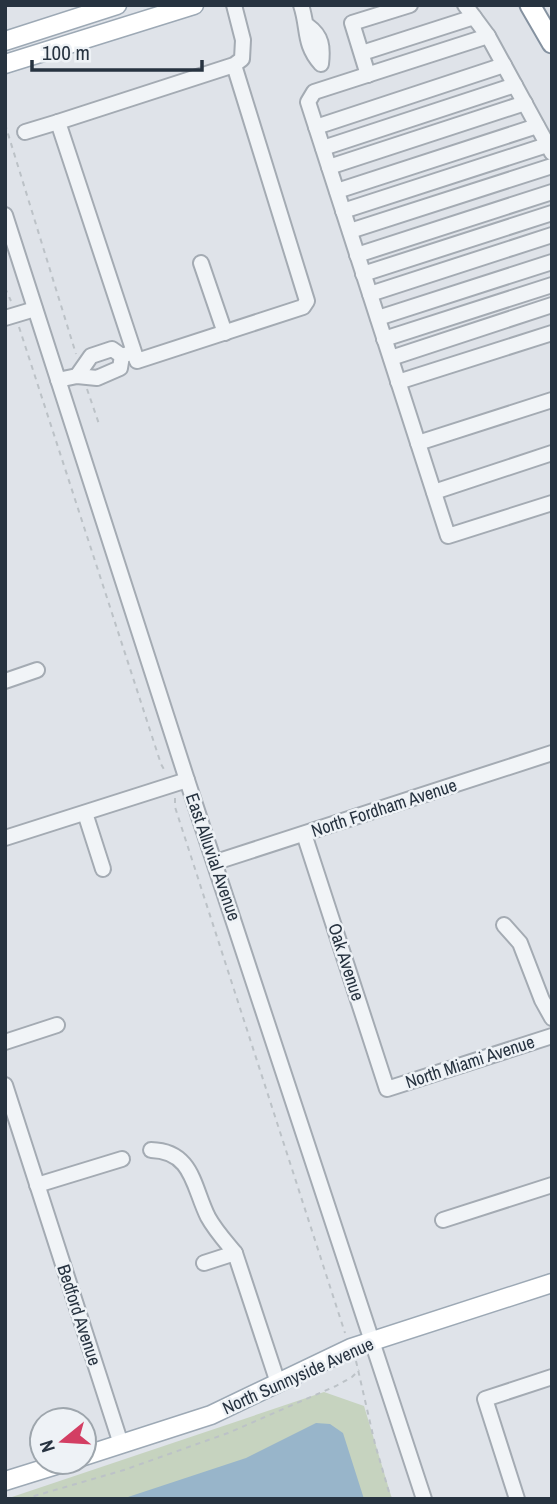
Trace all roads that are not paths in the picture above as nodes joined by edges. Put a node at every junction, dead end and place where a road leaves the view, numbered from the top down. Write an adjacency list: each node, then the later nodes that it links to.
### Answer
1 (159, 5): 9 (main road)
2 (194, 5): 9 (main road)
3 (233, 5): 15 (street)
4 (302, 5): 19 (street)
5 (411, 5): 13 (street)
6 (530, 5): 12 (highway)
7 (111, 6): 11 (main road)
8 (470, 11): 10 (street); 13 (street)
9 (100, 35): 14 (main road)
10 (488, 36): 16 (street); 17 (street)
11 (5, 41)
12 (552, 43)
13 (362, 54): 17 (street)
14 (5, 64)
15 (234, 65): 21 (street); 46 (street)
16 (504, 65): 18 (street); 23 (street)
17 (368, 75): 19 (street)
18 (515, 85): 20 (street); 25 (street)
19 (329, 88): 23 (street)
20 (525, 103): 22 (street); 28 (street)
21 (58, 122): 24 (street); 49 (street)
22 (537, 126): 26 (street); 29 (street)
23 (316, 127): 25 (street)
24 (25, 132)
25 (323, 148): 28 (street)
26 (550, 149): 31 (street)
27 (552, 166): 34 (street)
28 (329, 167): 29 (street)
29 (337, 191): 31 (street)
30 (552, 192): 36 (street)
31 (343, 211): 34 (street)
32 (552, 213): 39 (street)
33 (5, 215): 43 (street, East Alluvial Avenue)
34 (350, 231): 36 (street)
35 (552, 235): 41 (street)
36 (357, 255): 39 (street)
37 (552, 262): 45 (street)
38 (201, 263): 46 (street)
39 (363, 274): 41 (street)
40 (552, 285): 48 (street)
41 (370, 294): 45 (street)
42 (552, 305): 50 (street)
43 (35, 309): 44 (street); 52 (street, East Alluvial Avenue)
44 (5, 318)
45 (378, 318): 48 (street)
46 (225, 333): 49 (street)
47 (552, 333): 53 (street)
48 (384, 339): 50 (street)
49 (128, 354): 51 (street); 51 (street)
50 (391, 358): 53 (street)
51 (80, 374): 52 (street)
52 (58, 380): 62 (street, East Alluvial Avenue)
53 (398, 382): 55 (street)
54 (552, 400): 55 (street)
55 (418, 443): 57 (street)
56 (552, 453): 57 (street)
57 (433, 492): 58 (street)
58 (552, 503)
59 (37, 670): 60 (street)
60 (5, 681)
61 (552, 753): 64 (street, North Fordham Avenue)
62 (187, 779): 63 (street); 66 (street, East Alluvial Avenue)
63 (85, 813): 65 (street); 67 (street)
64 (304, 834): 66 (street, North Fordham Avenue); 74 (street, Oak Avenue)
65 (5, 838)
66 (216, 862): 83 (street, East Alluvial Avenue)
67 (103, 869)
68 (504, 925): 69 (street)
69 (552, 1018)
70 (57, 1025): 72 (street)
71 (552, 1036): 74 (street, North Miami Avenue)
72 (5, 1042)
73 (5, 1085): 77 (street, Bedford Avenue)
74 (387, 1089)
75 (151, 1150): 80 (street)
76 (122, 1159): 77 (street)
77 (37, 1185): 86 (street, Bedford Avenue)
78 (552, 1185): 79 (street)
79 (443, 1220)
80 (235, 1253): 81 (street); 85 (street)
81 (204, 1263)
82 (552, 1283): 83 (main road, North Sunnyside Avenue)
83 (372, 1341): 85 (main road, North Sunnyside Avenue); 90 (street, East Alluvial Avenue)
84 (552, 1377): 91 (street)
85 (278, 1383): 86 (main road, North Sunnyside Avenue)
86 (121, 1444): 87 (main road, North Sunnyside Avenue)
87 (98, 1451)
88 (28, 1474): 89 (main road)
89 (5, 1481)
90 (424, 1499)
91 (517, 1499)

